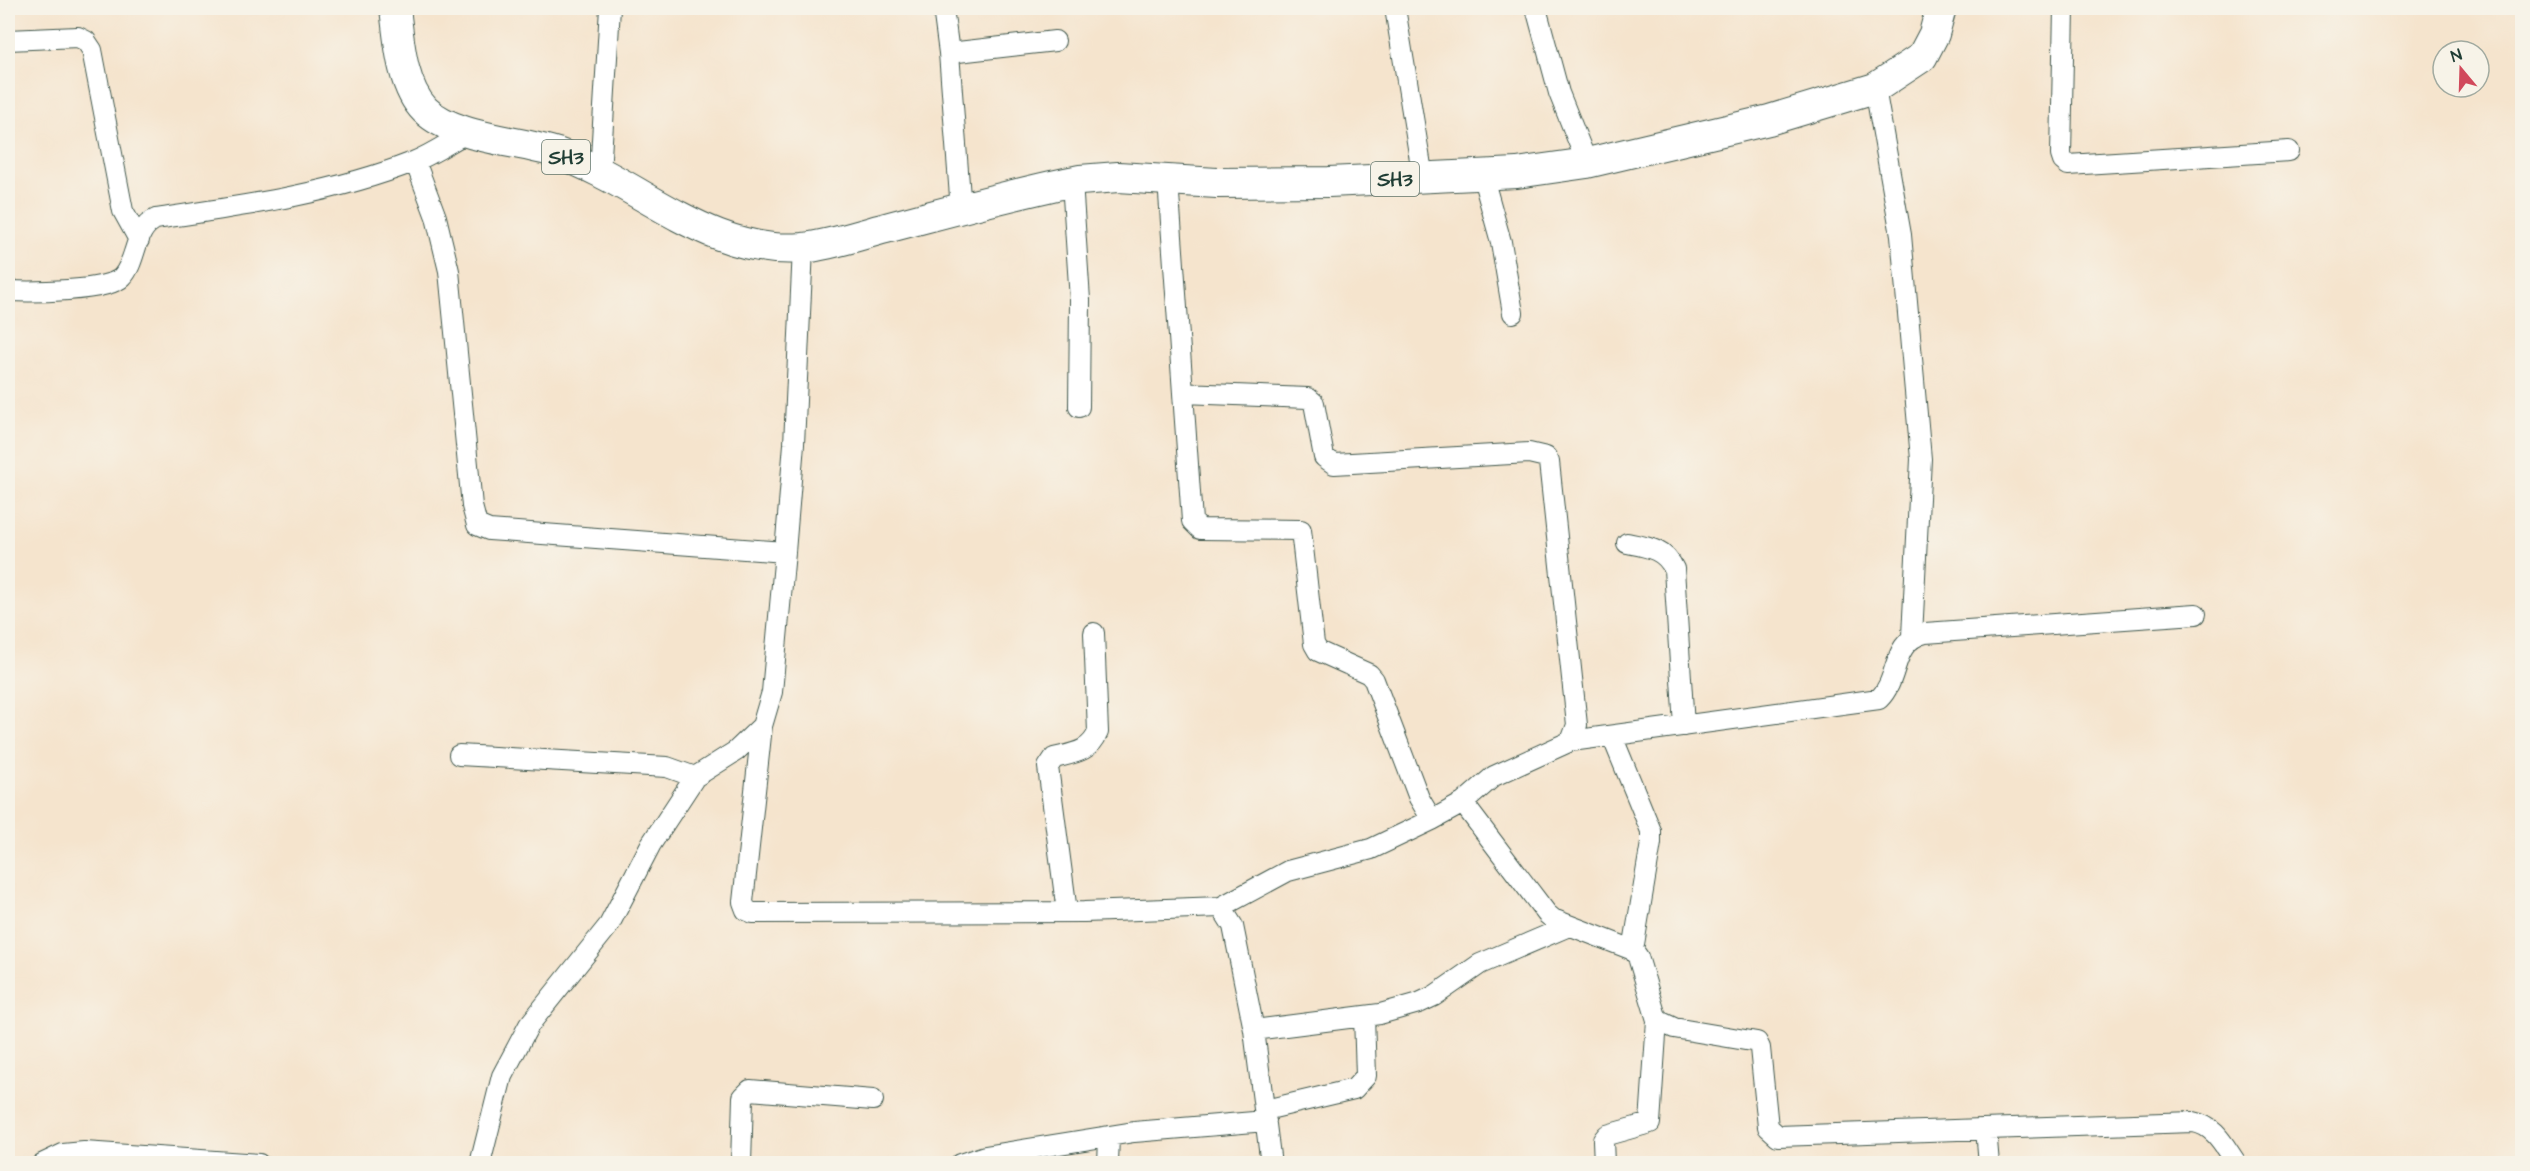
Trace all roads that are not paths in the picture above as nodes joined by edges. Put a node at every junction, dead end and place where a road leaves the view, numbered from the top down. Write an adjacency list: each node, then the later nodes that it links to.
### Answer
1 (395, 8): 12 (main road, SH3)
2 (610, 8): 16 (street)
3 (943, 8): 10 (street)
4 (1395, 8): 18 (street)
5 (1536, 8): 15 (street)
6 (1941, 8): 11 (main road, SH3)
7 (2064, 8): 13 (street)
8 (8, 40): 22 (street)
9 (1055, 41): 10 (street)
10 (949, 53): 21 (street)
11 (1875, 88): 15 (main road, SH3); 32 (street)
12 (470, 131): 14 (street); 16 (main road, SH3)
13 (2289, 151)
14 (415, 161): 22 (street); 29 (street)
15 (1587, 163): 17 (main road, SH3)
16 (600, 173): 23 (main road, SH3)
17 (1482, 174): 18 (main road, SH3); 25 (street)
18 (1423, 178): 19 (main road, SH3)
19 (1168, 180): 20 (main road, SH3); 26 (street)
20 (1072, 182): 21 (main road, SH3); 27 (street)
21 (961, 210): 23 (main road, SH3)
22 (139, 240): 24 (street)
23 (803, 248): 29 (street)
24 (8, 291)
25 (1513, 313)
26 (1184, 393): 36 (street); 40 (street)
27 (1079, 407)
28 (1628, 543): 34 (street)
29 (785, 552): 33 (street)
30 (2196, 614): 32 (street)
31 (1095, 633): 42 (street)
32 (1912, 636): 34 (street)
33 (762, 726): 38 (street); 42 (street)
34 (1684, 726): 35 (street)
35 (1612, 735): 36 (street); 44 (street)
36 (1572, 741): 39 (street)
37 (459, 755): 38 (street)
38 (695, 777): 54 (street)
39 (1463, 803): 40 (street); 43 (street)
40 (1432, 820): 41 (street)
41 (1221, 907): 42 (street); 47 (street)
42 (1067, 912)
43 (1569, 926): 44 (street); 45 (street)
44 (1633, 950): 46 (street)
45 (1364, 1016): 47 (street); 49 (street)
46 (1657, 1020): 50 (street); 59 (street)
47 (1254, 1030): 49 (street)
48 (873, 1100): 55 (street)
49 (1265, 1115): 51 (street); 58 (street)
50 (1986, 1129): 60 (street); 61 (street)
51 (1109, 1136): 56 (street); 57 (street)
52 (42, 1164): 53 (street)
53 (259, 1164)
54 (480, 1164)
55 (741, 1164)
56 (960, 1164)
57 (1108, 1164)
58 (1272, 1164)
59 (1604, 1164)
60 (1989, 1164)
61 (2237, 1164)

